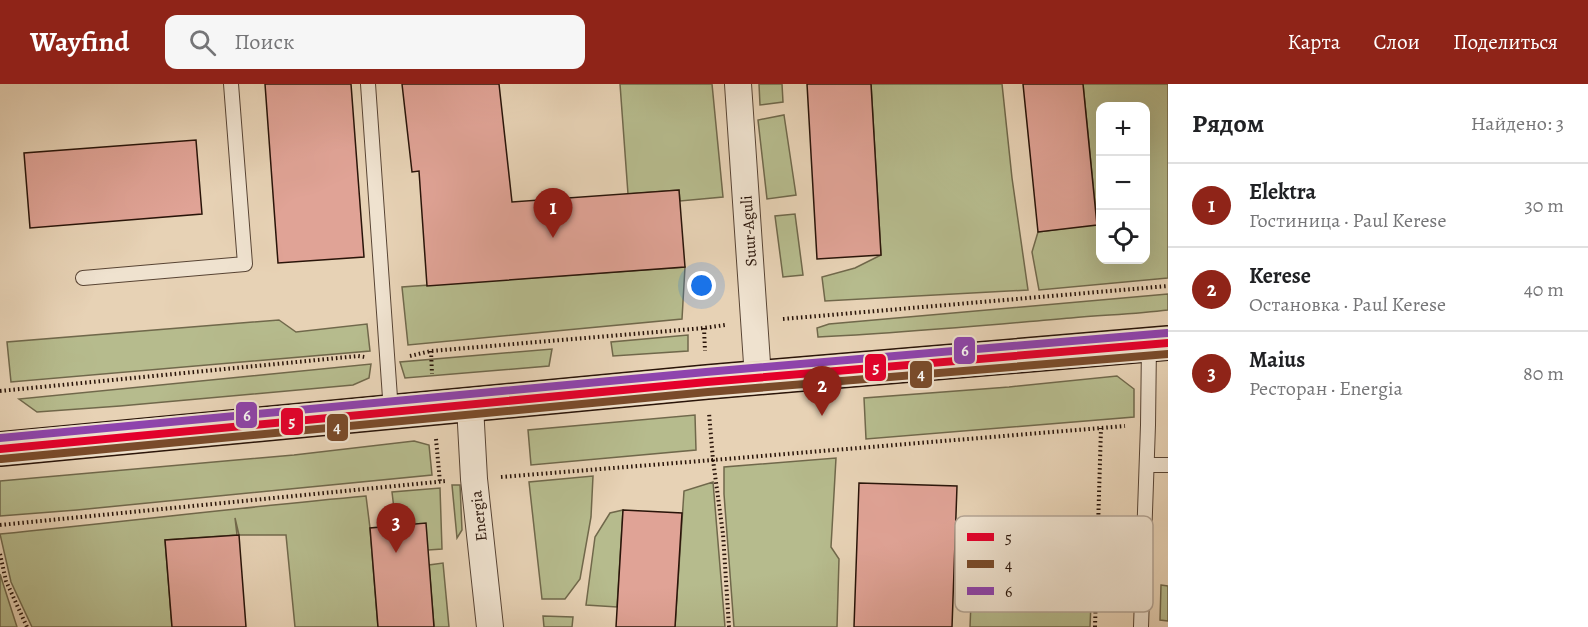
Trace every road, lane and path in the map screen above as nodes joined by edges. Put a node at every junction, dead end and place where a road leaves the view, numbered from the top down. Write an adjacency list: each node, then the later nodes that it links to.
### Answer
1 (231, 84): 4 (lane)
2 (368, 84): 9 (lane)
3 (738, 84): 6 (street, Suur-Aguli)
4 (84, 278)
5 (1168, 286): 6 (path)
6 (755, 321): 7 (path); 10 (street, Suur-Aguli)
7 (704, 328): 9 (path); 11 (path)
8 (1159, 344): 10 (highway); 15 (lane)
9 (387, 361): 12 (path); 14 (lane)
10 (758, 378): 11 (highway)
11 (707, 382): 13 (highway); 18 (path)
12 (0, 391)
13 (470, 406): 14 (highway); 21 (street, Energia)
14 (391, 412): 17 (highway)
15 (1148, 425): 16 (path); 19 (lane)
16 (1101, 428): 18 (path); 22 (path)
17 (0, 449)
18 (713, 460): 21 (path); 30 (path)
19 (1147, 465): 20 (lane); 23 (lane)
20 (1168, 465)
21 (474, 479): 24 (path); 29 (street, Energia)
22 (1098, 516)
23 (1145, 516)
24 (0, 525)
25 (0, 554): 28 (path)
26 (1095, 612): 31 (path)
27 (1142, 612): 32 (lane)
28 (27, 627)
29 (490, 627)
30 (729, 627)
31 (1095, 627)
32 (1141, 627)

